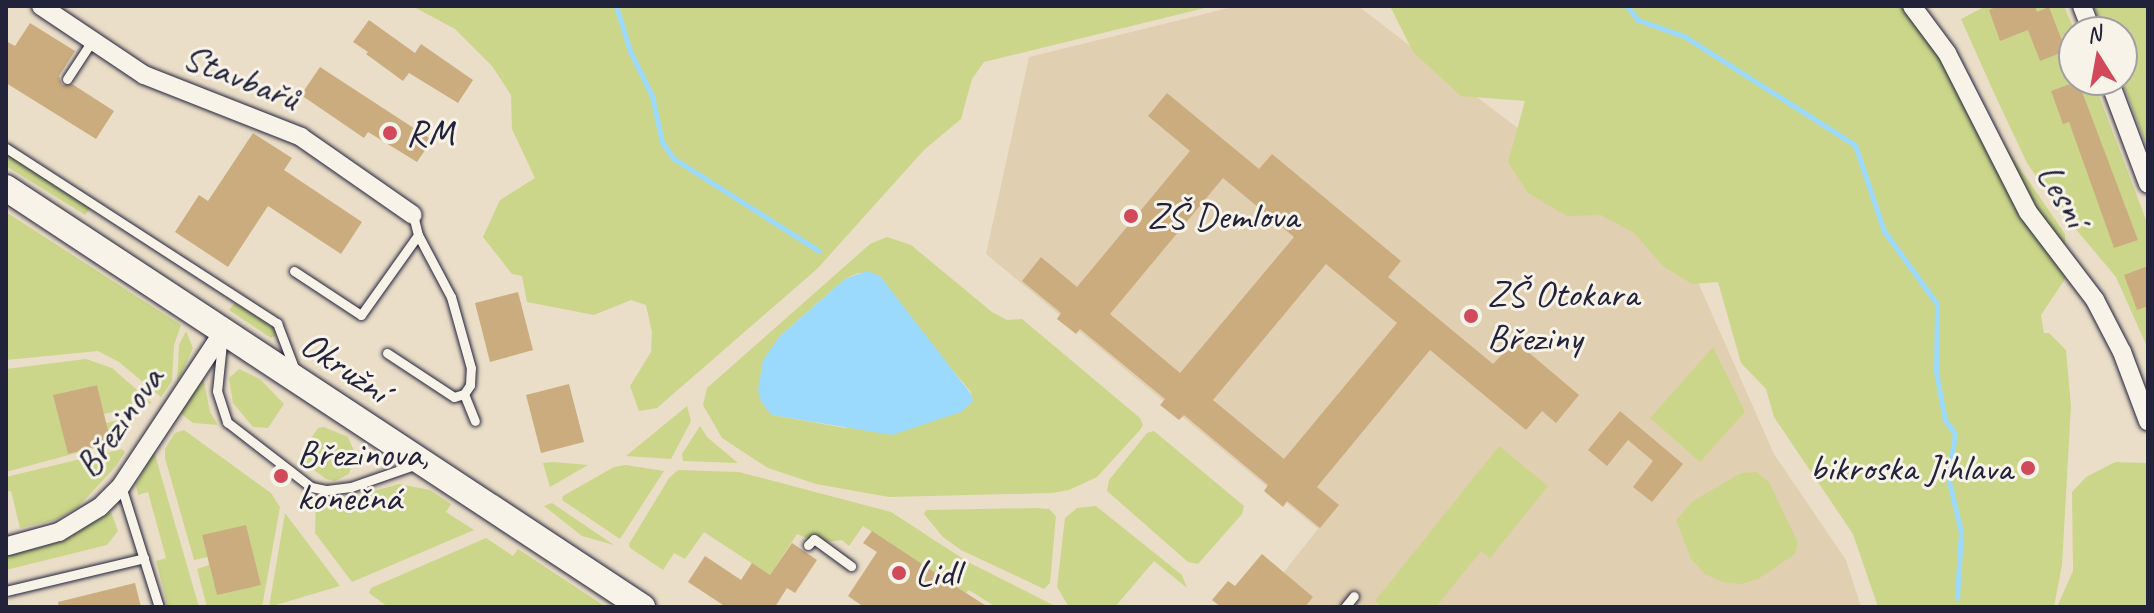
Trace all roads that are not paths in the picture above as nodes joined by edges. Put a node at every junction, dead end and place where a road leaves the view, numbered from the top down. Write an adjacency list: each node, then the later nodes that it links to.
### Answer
1 (41, 6): 3 (street, Stavbařů)
2 (1912, 6): 17 (street, Lesní)
3 (92, 41): 4 (lane); 9 (street, Stavbařů)
4 (67, 79)
5 (2115, 96): 7 (street)
6 (6, 148): 14 (lane)
7 (2148, 184)
8 (6, 188): 12 (street, Okružní)
9 (413, 215): 10 (lane)
10 (418, 235): 11 (lane); 15 (lane)
11 (294, 271)
12 (223, 332): 14 (street, Okružní); 18 (lane); 19 (street, Březinova)
13 (387, 353): 15 (lane)
14 (299, 381): 18 (street, Okružní)
15 (464, 394): 16 (lane)
16 (475, 421)
17 (2148, 421)
18 (420, 462): 27 (street, Okružní)
19 (121, 486): 21 (street, Březinova); 22 (lane)
20 (808, 545): 23 (lane)
21 (8, 546)
22 (144, 558): 24 (lane); 26 (lane)
23 (851, 566)
24 (6, 591)
25 (1354, 596): 28 (lane)
26 (159, 607)
27 (642, 607)
28 (1345, 607)

